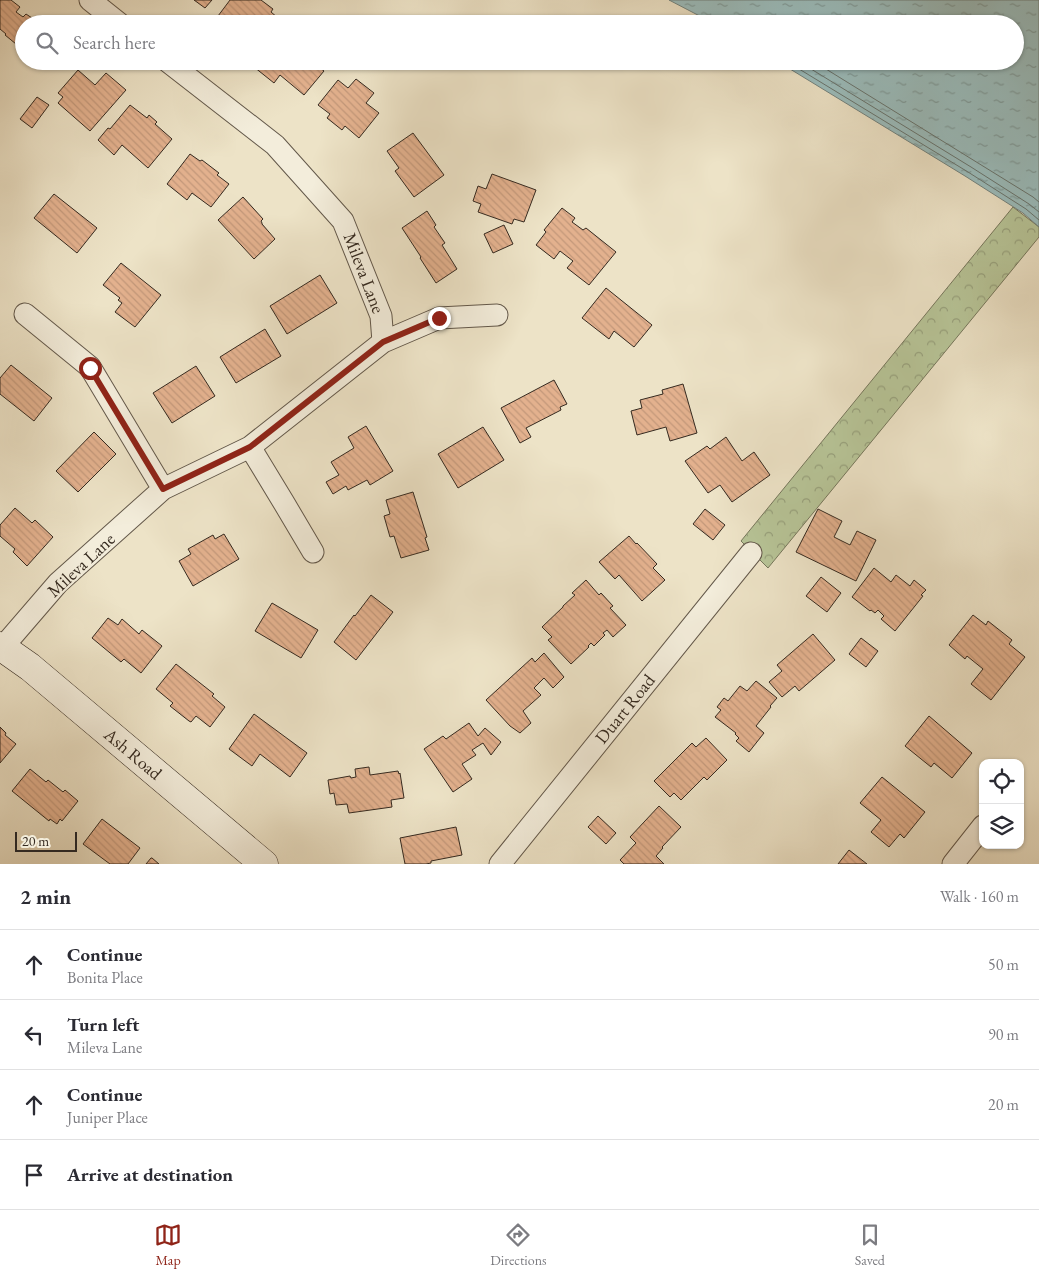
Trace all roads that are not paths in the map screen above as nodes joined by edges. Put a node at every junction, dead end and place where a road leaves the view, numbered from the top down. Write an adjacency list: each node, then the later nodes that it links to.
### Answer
1 (90, 0): 2 (street)
2 (109, 15)
3 (179, 70): 6 (street, Mileva Lane)
4 (25, 314): 8 (street)
5 (497, 314): 6 (street)
6 (383, 342): 7 (street, Mileva Lane)
7 (250, 447): 8 (street, Mileva Lane); 9 (street)
8 (163, 489): 11 (street, Mileva Lane)
9 (313, 552)
10 (750, 553): 14 (street, Duart Road)
11 (1, 647): 13 (main road, Ash Road)
12 (979, 831): 15 (street)
13 (264, 864)
14 (500, 864)
15 (953, 864)

